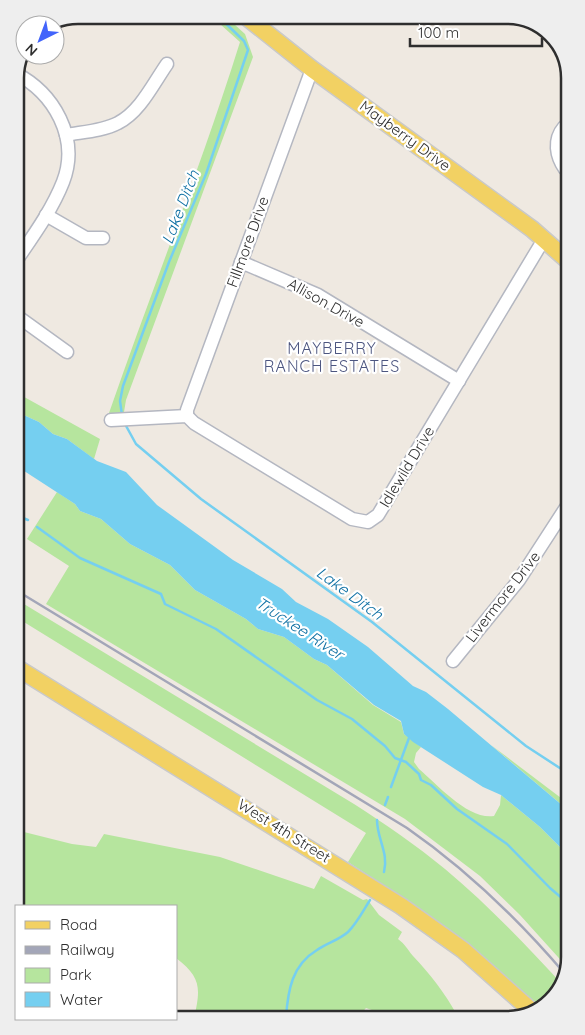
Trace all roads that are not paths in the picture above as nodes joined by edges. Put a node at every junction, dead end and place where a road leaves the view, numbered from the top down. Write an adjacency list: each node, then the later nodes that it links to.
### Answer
1 (255, 24): 3 (main road, Mayberry Drive)
2 (167, 64): 6 (street)
3 (312, 69): 10 (main road, Mayberry Drive); 13 (street, Fillmore Drive)
4 (24, 78): 6 (street)
5 (561, 132): 7 (street)
6 (66, 135): 8 (street)
7 (561, 163)
8 (46, 214): 9 (street); 11 (street)
9 (103, 238)
10 (544, 239): 12 (main road, Mayberry Drive); 16 (street, Idlewild Drive)
11 (24, 248)
12 (561, 254)
13 (241, 262): 16 (street, Allison Drive); 17 (street, Fillmore Drive)
14 (24, 321): 15 (street)
15 (67, 352)
16 (458, 381): 17 (street, Idlewild Drive)
17 (187, 416): 18 (street)
18 (111, 420)
19 (561, 525): 20 (street, Livermore Drive)
20 (453, 660)
21 (24, 672): 22 (main road, West 4th Street)
22 (527, 1007)

